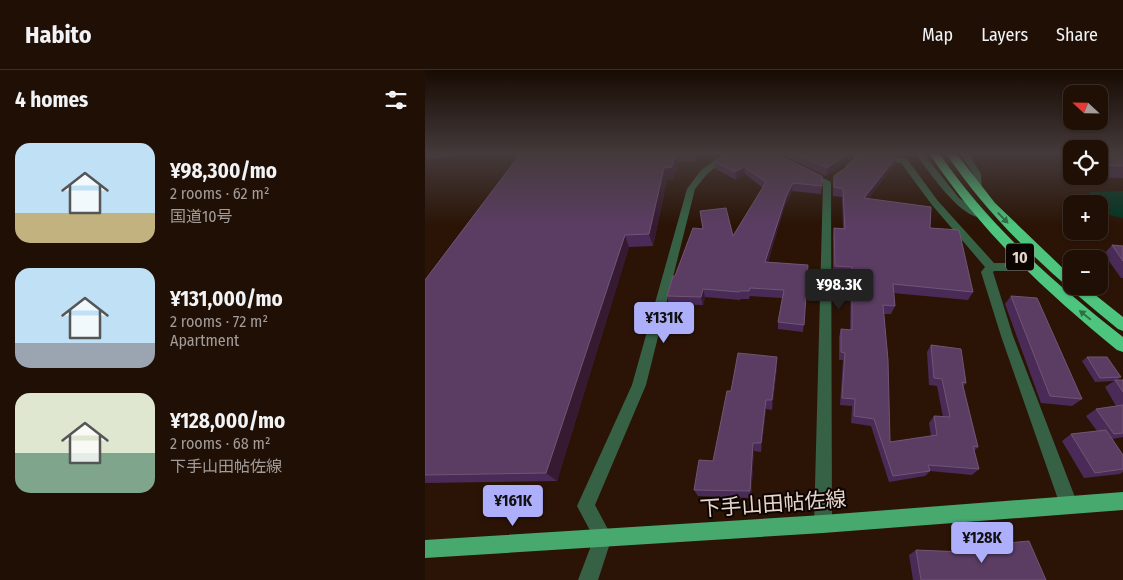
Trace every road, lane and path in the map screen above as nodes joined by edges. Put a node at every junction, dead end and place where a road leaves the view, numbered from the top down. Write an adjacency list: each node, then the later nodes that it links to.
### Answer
1 (700, 177): 19 (street)
2 (834, 177): 18 (street)
3 (916, 177): 11 (street)
4 (938, 177): 9 (street)
5 (949, 177): 9 (highway, 10)
6 (968, 177): 8 (highway, 10)
7 (977, 177): 8 (street)
8 (979, 192): 12 (highway, 10, one-way to 12)
9 (980, 215): 10 (highway, 10)
10 (1030, 266): 11 (street); 15 (highway, 10, one-way to 10)
11 (991, 267): 17 (street)
12 (1063, 277)
13 (1085, 295): 14 (highway)
14 (1123, 325)
15 (1123, 346)
16 (1123, 501): 17 (main road, 下手山田帖佐線)
17 (1069, 505): 18 (main road, 下手山田帖佐線)
18 (823, 524): 19 (main road, 下手山田帖佐線)
19 (603, 537): 20 (main road, 下手山田帖佐線); 21 (street)
20 (425, 549)
21 (588, 580)

